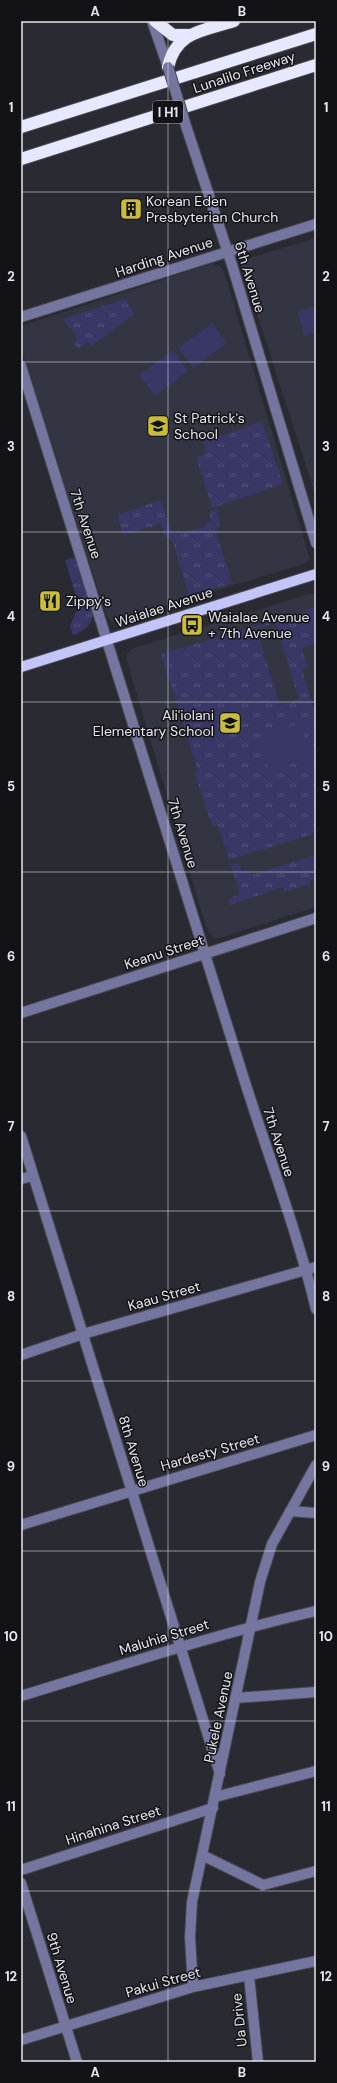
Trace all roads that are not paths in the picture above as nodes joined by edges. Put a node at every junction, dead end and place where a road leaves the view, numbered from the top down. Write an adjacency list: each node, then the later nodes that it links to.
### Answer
1 (152, 21): 7 (street, 6th Avenue)
2 (155, 21): 5 (highway)
3 (234, 21): 5 (highway)
4 (316, 34): 8 (highway, Lunalilo Freeway / I H1)
5 (192, 35): 7 (highway)
6 (316, 65): 9 (highway, Lunalilo Freeway / I H1)
7 (168, 67): 11 (street, 6th Avenue, bridge)
8 (21, 127)
9 (21, 160)
10 (316, 224): 11 (street, Harding Avenue)
11 (228, 252): 12 (street, Harding Avenue); 14 (street, 6th Avenue)
12 (21, 317)
13 (21, 366): 16 (street, 7th Avenue)
14 (316, 542)
15 (316, 574): 16 (main road, Waialae Avenue)
16 (109, 639): 17 (main road, Waialae Avenue); 19 (street, 7th Avenue)
17 (21, 667)
18 (316, 918): 19 (street, Keanu Street)
19 (206, 953): 20 (street, Keanu Street); 24 (street, 7th Avenue)
20 (21, 1013)
21 (21, 1136): 22 (street, 8th Avenue)
22 (32, 1176): 23 (street); 26 (street, 8th Avenue)
23 (21, 1179)
24 (311, 1268): 25 (street, 7th Avenue); 26 (street, Kaau Street)
25 (316, 1309)
26 (83, 1334): 27 (street, Kaau Street); 30 (street, 8th Avenue)
27 (21, 1355)
28 (316, 1435): 30 (street, Hardesty Street)
29 (316, 1465): 31 (street, Pukele Avenue)
30 (131, 1490): 33 (street, Hardesty Street); 36 (street, 8th Avenue)
31 (290, 1511): 32 (street); 35 (street, Pukele Avenue)
32 (316, 1513)
33 (21, 1525)
34 (316, 1611): 35 (street, Maluhia Street)
35 (251, 1626): 36 (street, Maluhia Street); 39 (street, Pukele Avenue)
36 (180, 1646): 38 (street, Maluhia Street); 41 (street, 8th Avenue)
37 (316, 1692): 39 (street)
38 (21, 1696)
39 (236, 1698): 41 (street, Pukele Avenue)
40 (316, 1771): 42 (street)
41 (220, 1774): 42 (street, Pukele Avenue)
42 (215, 1797): 43 (street, Pukele Avenue)
43 (213, 1808): 44 (street, Pukele Avenue); 45 (street, Hinahina Street)
44 (202, 1855): 46 (street); 50 (street, Pukele Avenue)
45 (21, 1870)
46 (316, 1871)
47 (21, 1883): 51 (street, 9th Avenue)
48 (316, 1961): 49 (street, Pakui Street)
49 (249, 1976): 50 (street, Pakui Street); 54 (street, Ua Drive)
50 (193, 1987): 51 (street, Pakui Street)
51 (66, 2026): 52 (street, Pakui Street); 53 (street, 9th Avenue)
52 (21, 2040)
53 (77, 2062)
54 (258, 2062)

